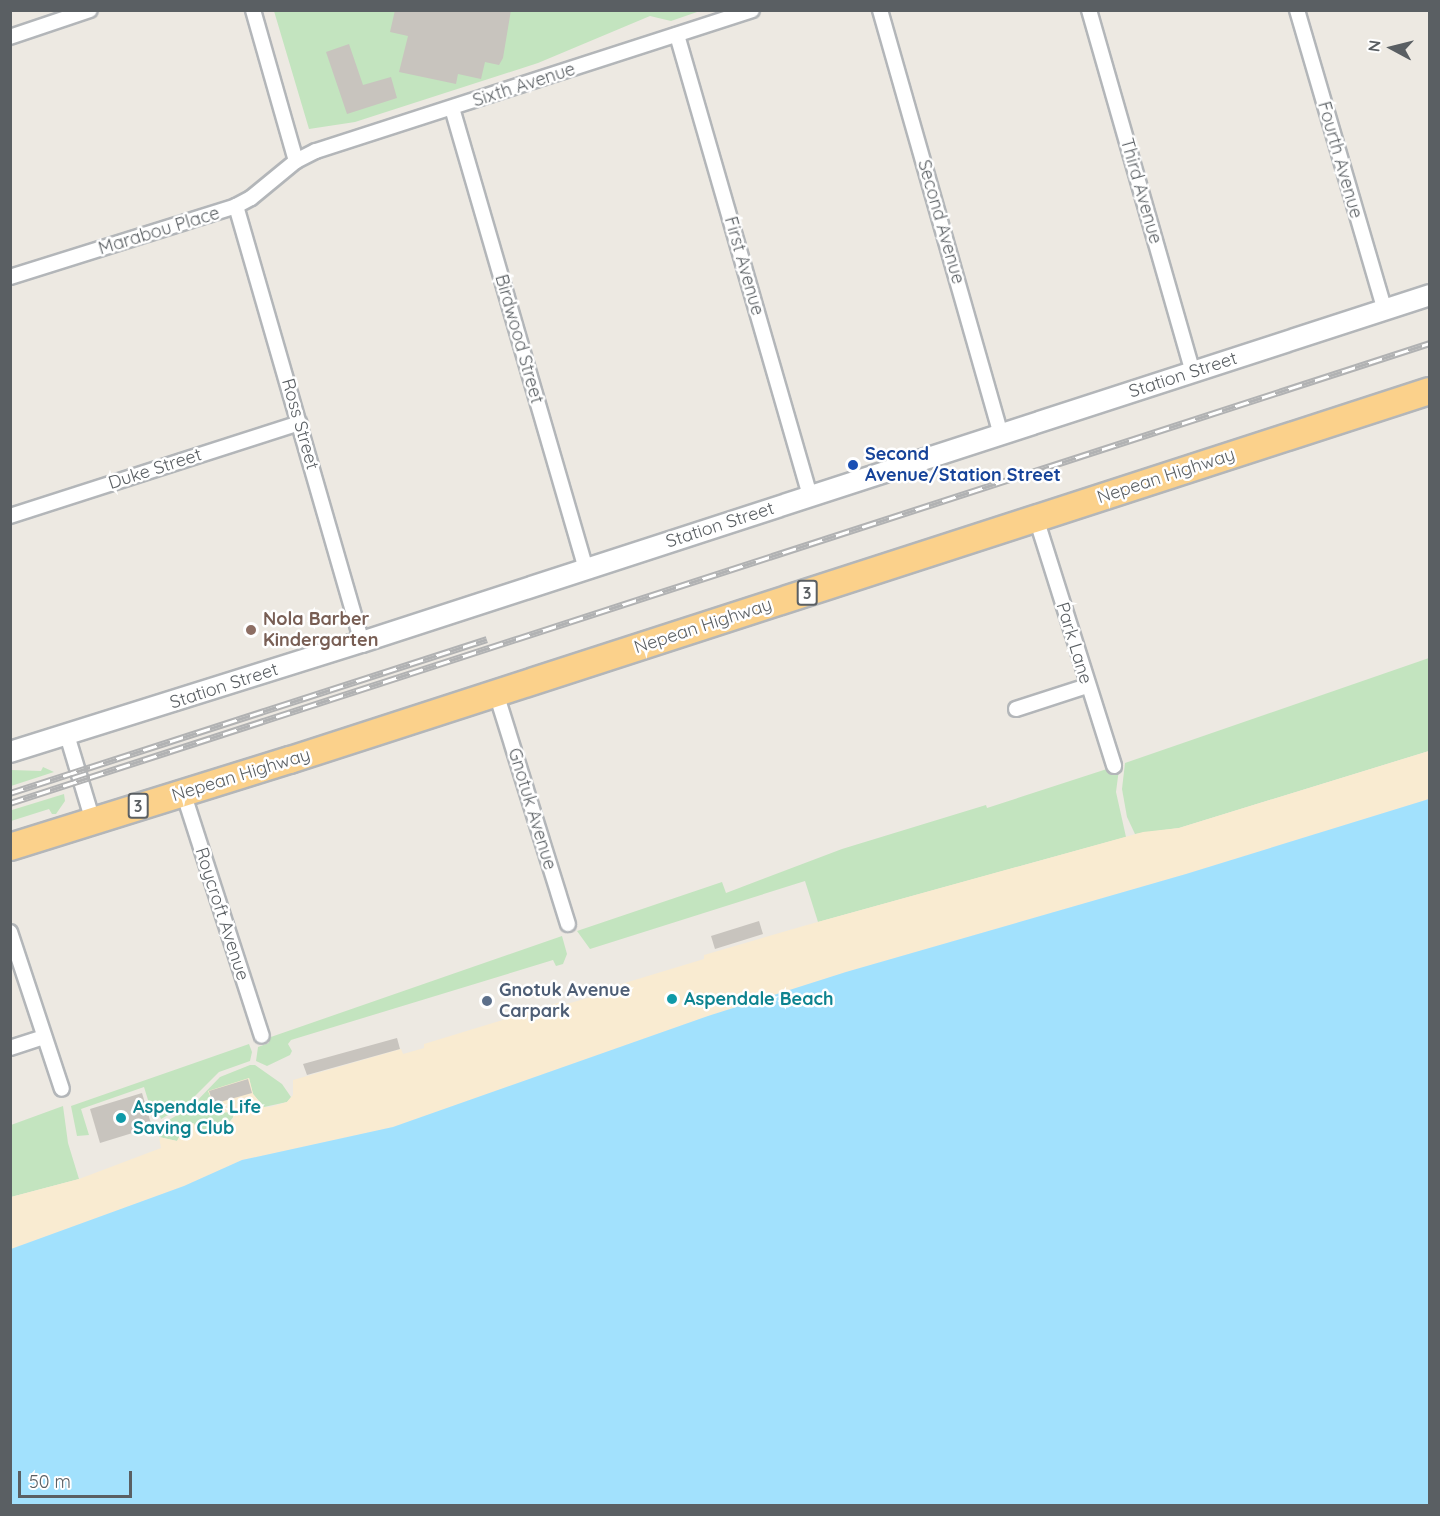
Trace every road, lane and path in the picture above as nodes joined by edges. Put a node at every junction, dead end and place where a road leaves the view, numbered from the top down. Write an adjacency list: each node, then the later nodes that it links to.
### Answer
1 (90, 10): 8 (street)
2 (253, 10): 10 (street)
3 (752, 10): 7 (street, Sixth Avenue)
4 (880, 10): 18 (street, Second Avenue)
5 (1089, 10): 15 (street, Third Avenue)
6 (1297, 10): 14 (street, Fourth Avenue)
7 (677, 35): 9 (street, Sixth Avenue); 19 (street, First Avenue)
8 (10, 37)
9 (452, 108): 10 (street, Sixth Avenue); 22 (street, Birdwood Street)
10 (296, 161): 11 (street, Marabou Place)
11 (236, 206): 12 (street, Marabou Place); 17 (street, Ross Street)
12 (10, 277)
13 (1430, 295): 14 (street, Station Street)
14 (1385, 310): 15 (street, Station Street)
15 (1193, 372): 18 (street, Station Street)
16 (1430, 391): 21 (highway, Nepean Highway / 3)
17 (299, 423): 20 (street, Duke Street); 23 (street, Ross Street)
18 (1001, 434): 19 (street, Station Street)
19 (810, 496): 22 (street, Station Street)
20 (10, 516)
21 (1036, 518): 24 (street, Park Lane); 25 (highway, Nepean Highway / 3)
22 (586, 569): 23 (street, Station Street)
23 (362, 642): 27 (street, Station Street)
24 (1087, 686): 26 (street); 29 (street, Park Lane)
25 (496, 693): 30 (highway, Nepean Highway / 3); 33 (street, Gnotuk Avenue)
26 (1016, 709)
27 (67, 735): 28 (street, Station Street); 31 (street)
28 (10, 752)
29 (1114, 766)
30 (183, 792): 31 (highway, Nepean Highway / 3); 36 (street, Roycroft Avenue)
31 (93, 821): 32 (highway, Nepean Highway / 3)
32 (10, 847)
33 (568, 924)
34 (10, 932): 35 (street)
35 (15, 959): 37 (street)
36 (262, 1036)
37 (44, 1037): 38 (street); 39 (street)
38 (10, 1048)
39 (62, 1089)

